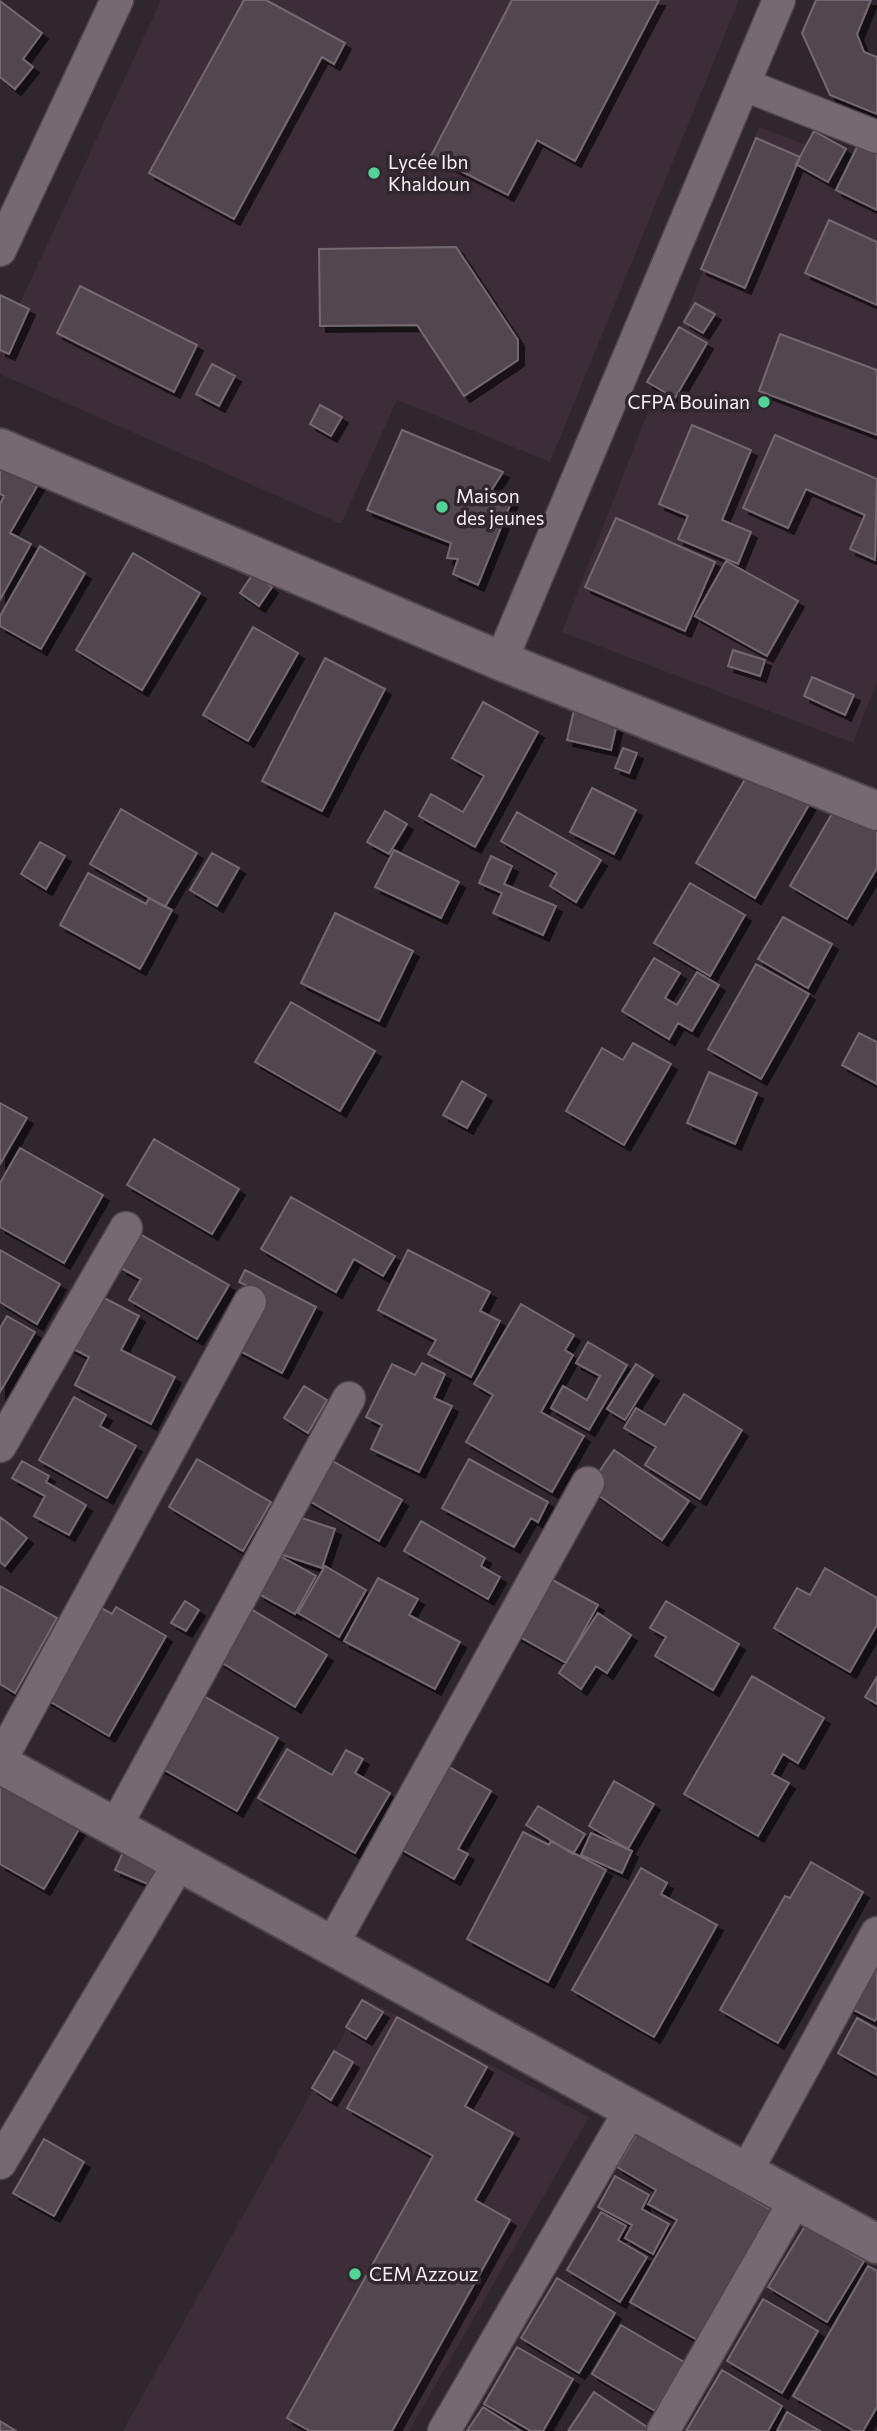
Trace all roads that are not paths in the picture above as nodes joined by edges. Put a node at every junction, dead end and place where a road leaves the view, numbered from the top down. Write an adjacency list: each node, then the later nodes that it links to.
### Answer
1 (117, 0): 5 (street)
2 (779, 0): 3 (street)
3 (745, 85): 4 (street); 7 (street)
4 (877, 137)
5 (0, 250)
6 (0, 448): 7 (street)
7 (501, 661): 8 (street)
8 (877, 811)
9 (126, 1228): 12 (street)
10 (250, 1302): 14 (street)
11 (349, 1398): 15 (street)
12 (0, 1446)
13 (588, 1483): 18 (street)
14 (0, 1763): 15 (street)
15 (115, 1827): 16 (street)
16 (180, 1862): 18 (street); 20 (street)
17 (877, 1933): 21 (street)
18 (332, 1945): 19 (street)
19 (631, 2109): 21 (street); 24 (street)
20 (0, 2163)
21 (746, 2172): 22 (street)
22 (796, 2199): 23 (street); 25 (street)
23 (877, 2244)
24 (444, 2431)
25 (663, 2431)

